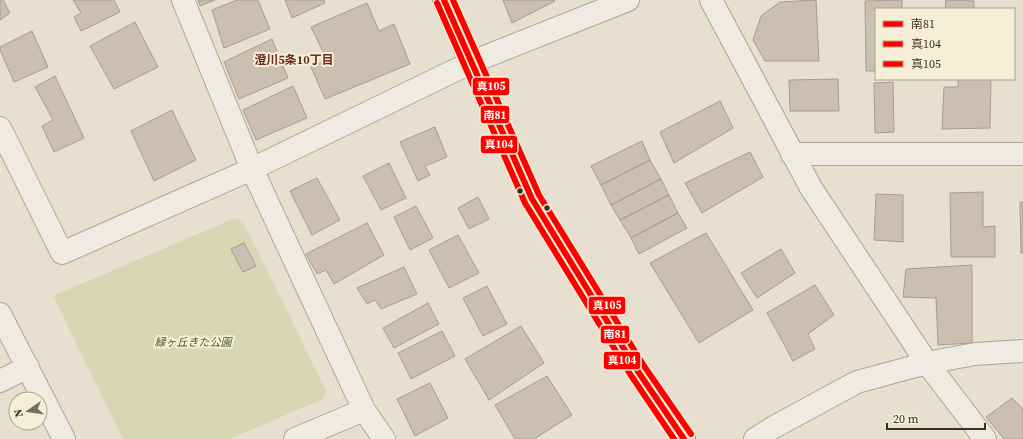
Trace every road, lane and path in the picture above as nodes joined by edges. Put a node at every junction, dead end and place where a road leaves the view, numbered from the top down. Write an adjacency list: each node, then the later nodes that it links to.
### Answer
1 (183, 0): 9 (street)
2 (444, 0): 5 (main road)
3 (628, 0): 5 (street)
4 (711, 0): 7 (street)
5 (472, 62): 9 (street); 19 (main road)
6 (0, 128): 9 (street)
7 (792, 154): 8 (street); 12 (street)
8 (1023, 154)
9 (252, 169): 15 (street)
10 (0, 314): 13 (street)
11 (1023, 351): 12 (street)
12 (927, 363): 20 (street); 21 (street)
13 (28, 367): 14 (street); 16 (street)
14 (0, 381)
15 (364, 410): 17 (street); 18 (street)
16 (64, 439)
17 (295, 439)
18 (384, 439)
19 (684, 439)
20 (755, 439)
21 (986, 439)

